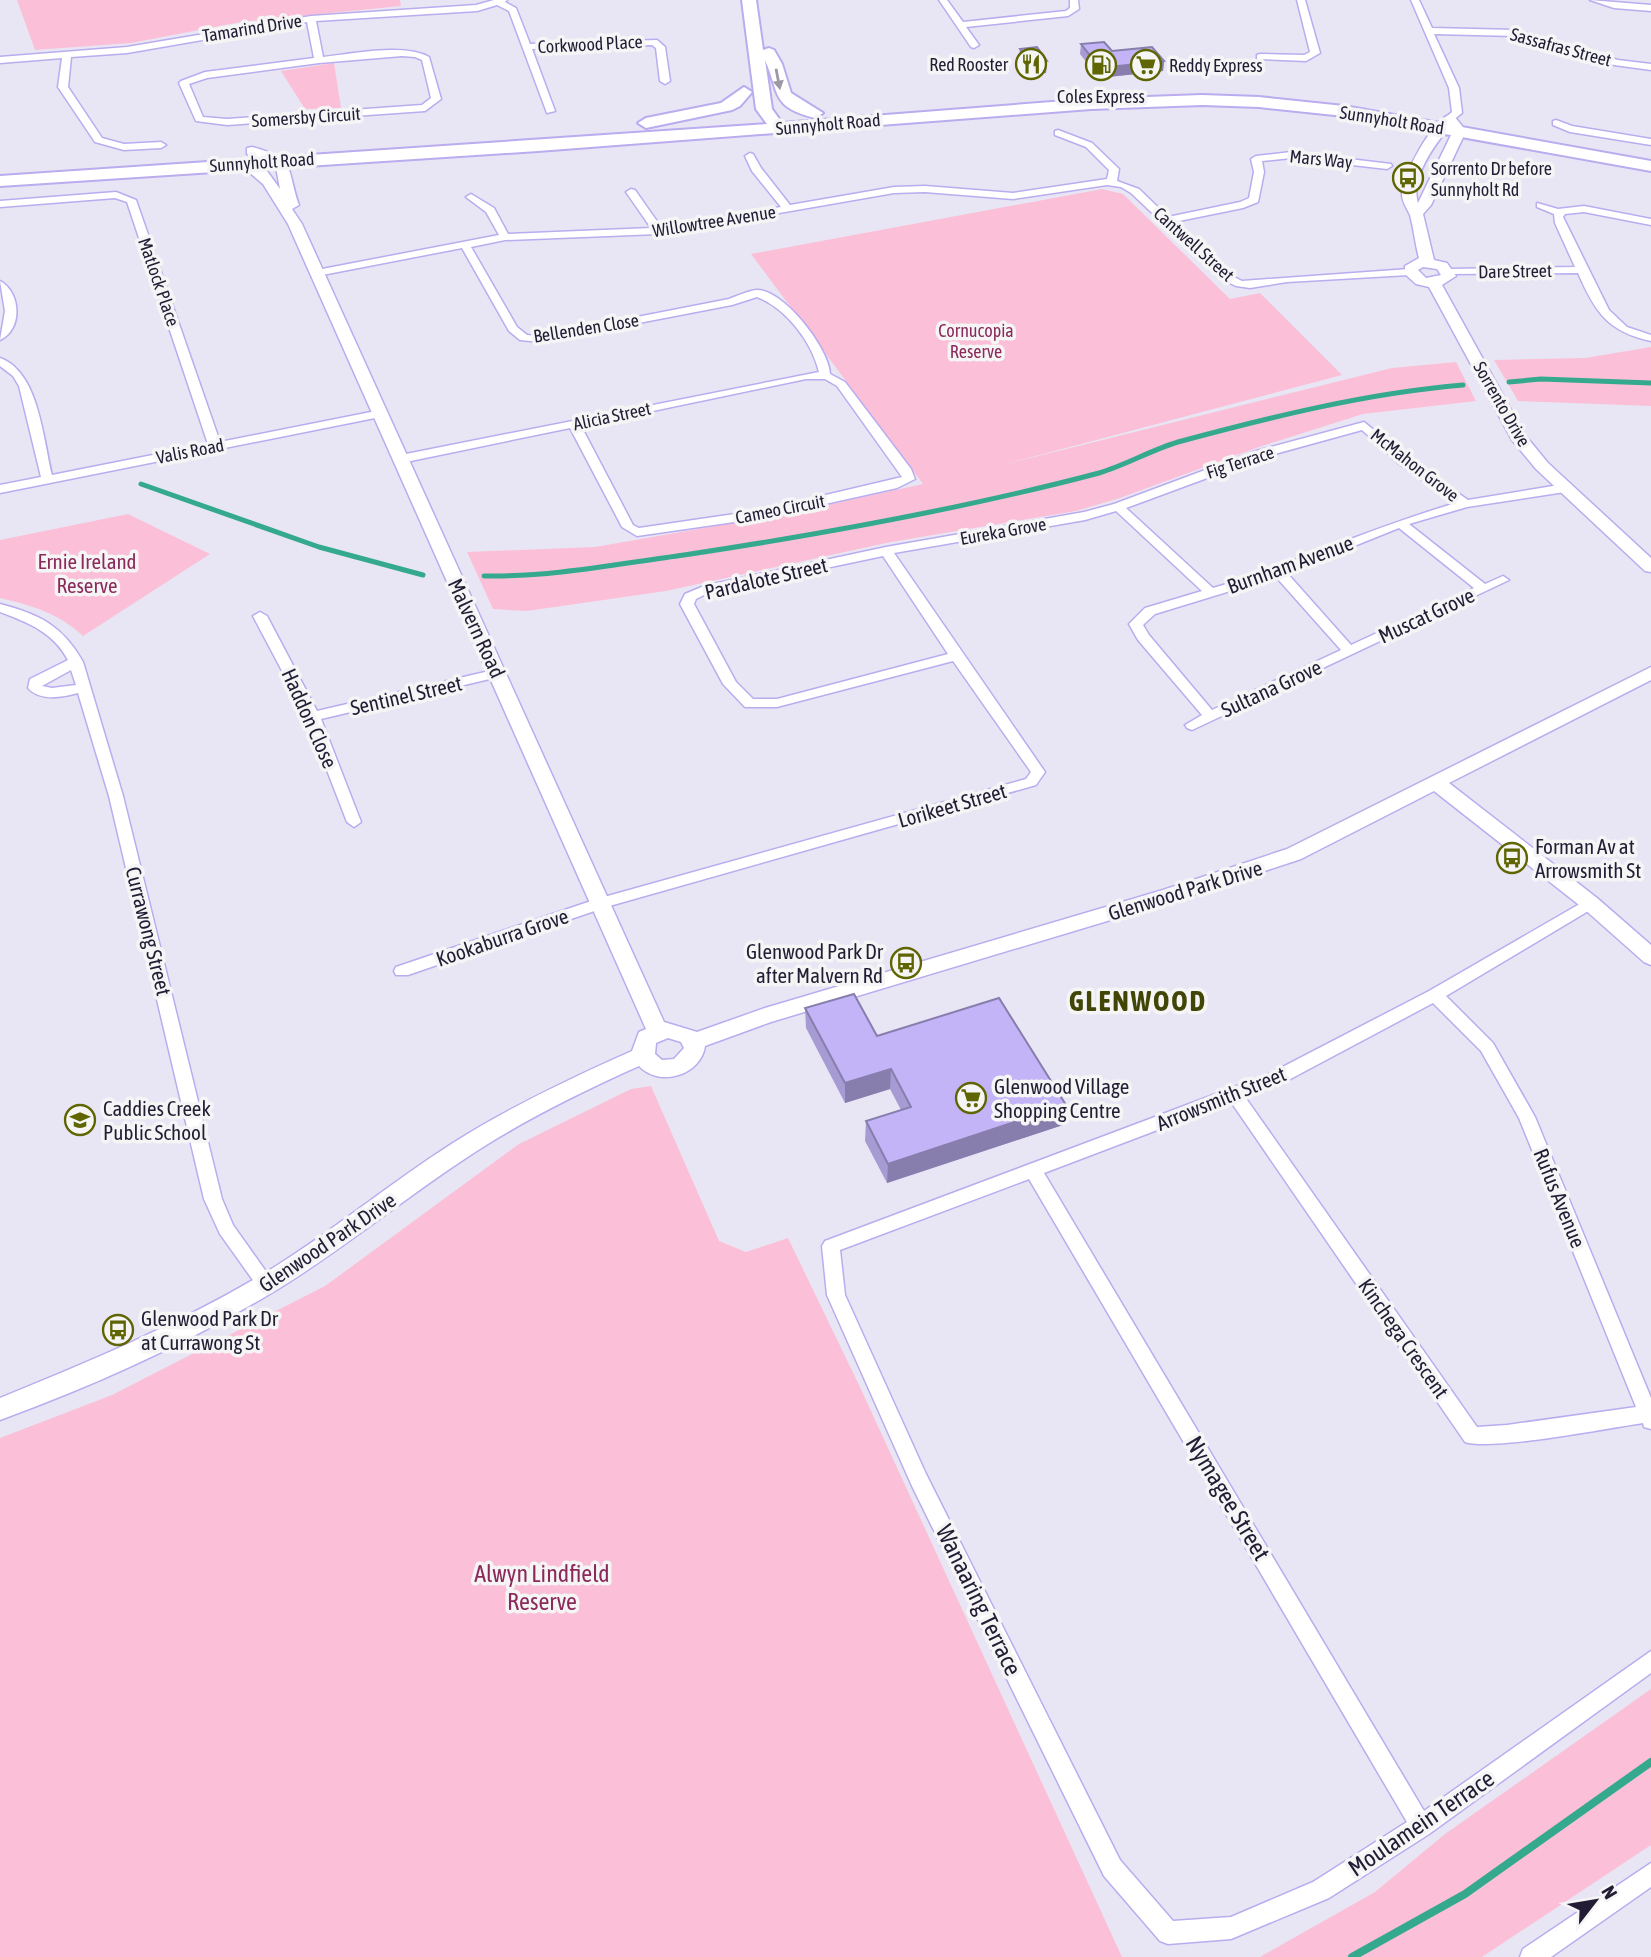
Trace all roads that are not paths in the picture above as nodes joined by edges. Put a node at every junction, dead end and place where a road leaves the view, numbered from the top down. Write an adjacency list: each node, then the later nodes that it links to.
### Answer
1 (405, 0): 11 (street)
2 (733, 0): 24 (main road)
3 (749, 0): 14 (main road)
4 (943, 0): 13 (street)
5 (1074, 0): 13 (street)
6 (1301, 0): 19 (street)
7 (1415, 0): 15 (street)
8 (1594, 0): 10 (street)
9 (501, 1): 11 (street, Tamarind Drive); 17 (street)
10 (1651, 8)
11 (409, 12): 12 (street, Tamarind Drive)
12 (311, 19): 18 (street, Tamarind Drive); 21 (street)
13 (960, 25): 16 (street)
14 (755, 31): 26 (main road, one-way to 26); 28 (main road)
15 (1429, 31): 22 (street, Sassafras Street); 30 (street)
16 (974, 44)
17 (526, 47): 23 (street, Corkwood Place); 25 (street)
18 (67, 55): 20 (street, Tamarind Drive); 34 (street)
19 (1260, 57)
20 (0, 60)
21 (319, 60): 21 (street, Somersby Circuit)
22 (1651, 67)
23 (665, 81)
24 (744, 92): 27 (main road); 31 (main road)
25 (550, 111)
26 (815, 113): 28 (main road, Sunnyholt Road); 30 (main road, Sunnyholt Road)
27 (749, 119): 28 (main road, Sunnyholt Road); 31 (main road, Sunnyholt Road); 38 (main road, Sunnyholt Road)
28 (773, 122): 30 (main road, Sunnyholt Road)
29 (1556, 123): 33 (street)
30 (1450, 126): 36 (main road, Sunnyholt Road); 40 (main road, Sunnyholt Road); 50 (street); 50 (street)
31 (624, 127): 37 (main road, Sunnyholt Road)
32 (1058, 133): 43 (street)
33 (1651, 142)
34 (161, 145)
35 (750, 156): 48 (street)
36 (1651, 156)
37 (249, 157): 38 (main road, Sunnyholt Road); 41 (main road, Sunnyholt Road); 42 (main road, Sunnyholt Road); 53 (street, Malvern Road)
38 (278, 161): 53 (street, Malvern Road)
39 (1387, 166): 51 (street, Mars Way)
40 (1651, 166)
41 (0, 169)
42 (0, 181)
43 (1111, 183): 48 (street, Willowtree Avenue); 51 (street, Cantwell Street)
44 (631, 192): 54 (street)
45 (471, 197): 55 (street)
46 (0, 204): 71 (street, Matlock Place)
47 (1541, 205): 49 (street)
48 (788, 209): 54 (street, Willowtree Avenue)
49 (1560, 212): 52 (street); 58 (street)
50 (1416, 213): 57 (street)
51 (1167, 220): 59 (street, Cantwell Street)
52 (1651, 222)
53 (295, 224): 61 (street, Malvern Road)
54 (658, 232): 55 (street, Willowtree Avenue)
55 (505, 237): 56 (street, Willowtree Avenue)
56 (465, 245): 61 (street, Willowtree Avenue); 67 (street, Bellenden Close)
57 (1427, 262): 59 (street); 60 (street)
58 (1582, 270): 60 (street, Dare Street); 65 (street)
59 (1409, 272): 62 (street)
60 (1449, 272): 62 (street)
61 (317, 273): 68 (street, Malvern Road)
62 (1434, 283): 74 (street, Sorrento Drive)
63 (0, 284): 64 (street)
64 (0, 337)
65 (1651, 338)
66 (0, 361): 73 (street)
67 (823, 375): 69 (street, Alicia Street); 69 (street, Cameo Circuit)
68 (381, 414): 71 (street, Valis Road); 72 (street, Malvern Road)
69 (574, 424): 72 (street, Alicia Street)
70 (1364, 426): 76 (street, McMahon Grove); 77 (street, Fig Terrace)
71 (215, 446): 73 (street, Valis Road)
72 (401, 459): 90 (street, Malvern Road)
73 (47, 479): 75 (street, Valis Road)
74 (1565, 488): 76 (street, Burnham Avenue); 80 (street, Sorrento Drive)
75 (0, 489)
76 (1466, 505): 78 (street, Burnham Avenue)
77 (1118, 507): 79 (street, Eureka Grove); 84 (street)
78 (1400, 523): 81 (street, Burnham Avenue); 83 (street)
79 (886, 551): 88 (street, Lorikeet Street); 88 (street, Pardalote Street)
80 (1651, 567)
81 (1279, 572): 84 (street, Burnham Avenue); 87 (street)
82 (1503, 580): 83 (street, Muscat Grove)
83 (1482, 588): 87 (street, Muscat Grove)
84 (1210, 592): 94 (street, Burnham Avenue)
85 (0, 608): 89 (street, Currawong Street)
86 (260, 616): 93 (street, Haddon Close)
87 (1349, 651): 94 (street, Sultana Grove)
88 (956, 656): 98 (street, Lorikeet Street)
89 (76, 662): 92 (street, Currawong Street); 92 (street)
90 (498, 673): 93 (street, Sentinel Street); 98 (street, Malvern Road)
91 (1651, 673): 96 (street, Glenwood Park Drive)
92 (85, 687): 109 (street, Currawong Street)
93 (313, 716): 97 (street, Haddon Close)
94 (1210, 716): 95 (street, Sultana Grove)
95 (1192, 725)
96 (1437, 784): 99 (street); 104 (street, Glenwood Park Drive)
97 (354, 822)
98 (603, 903): 101 (street, Kookaburra Grove); 103 (street, Malvern Road)
99 (1590, 903): 100 (street); 102 (street, Arrowsmith Street)
100 (1651, 957)
101 (402, 971)
102 (1435, 995): 106 (street, Arrowsmith Street); 111 (street, Rufus Avenue)
103 (659, 1031): 104 (street); 105 (street)
104 (693, 1042): 105 (street)
105 (643, 1055): 109 (street, Glenwood Park Drive)
106 (1235, 1095): 107 (street, Arrowsmith Street); 111 (street, Kinchega Crescent)
107 (1034, 1171): 108 (street, Arrowsmith Street); 113 (street, Nymagee Street)
108 (831, 1246): 115 (street, Wanaaring Terrace)
109 (265, 1285): 110 (street, Glenwood Park Drive)
110 (0, 1409)
111 (1649, 1418)
112 (1651, 1661): 113 (street, Moulamein Terrace)
113 (1422, 1826): 115 (street, Moulamein Terrace)
114 (1651, 1874): 116 (street)
115 (1168, 1933)
116 (1531, 1957)

